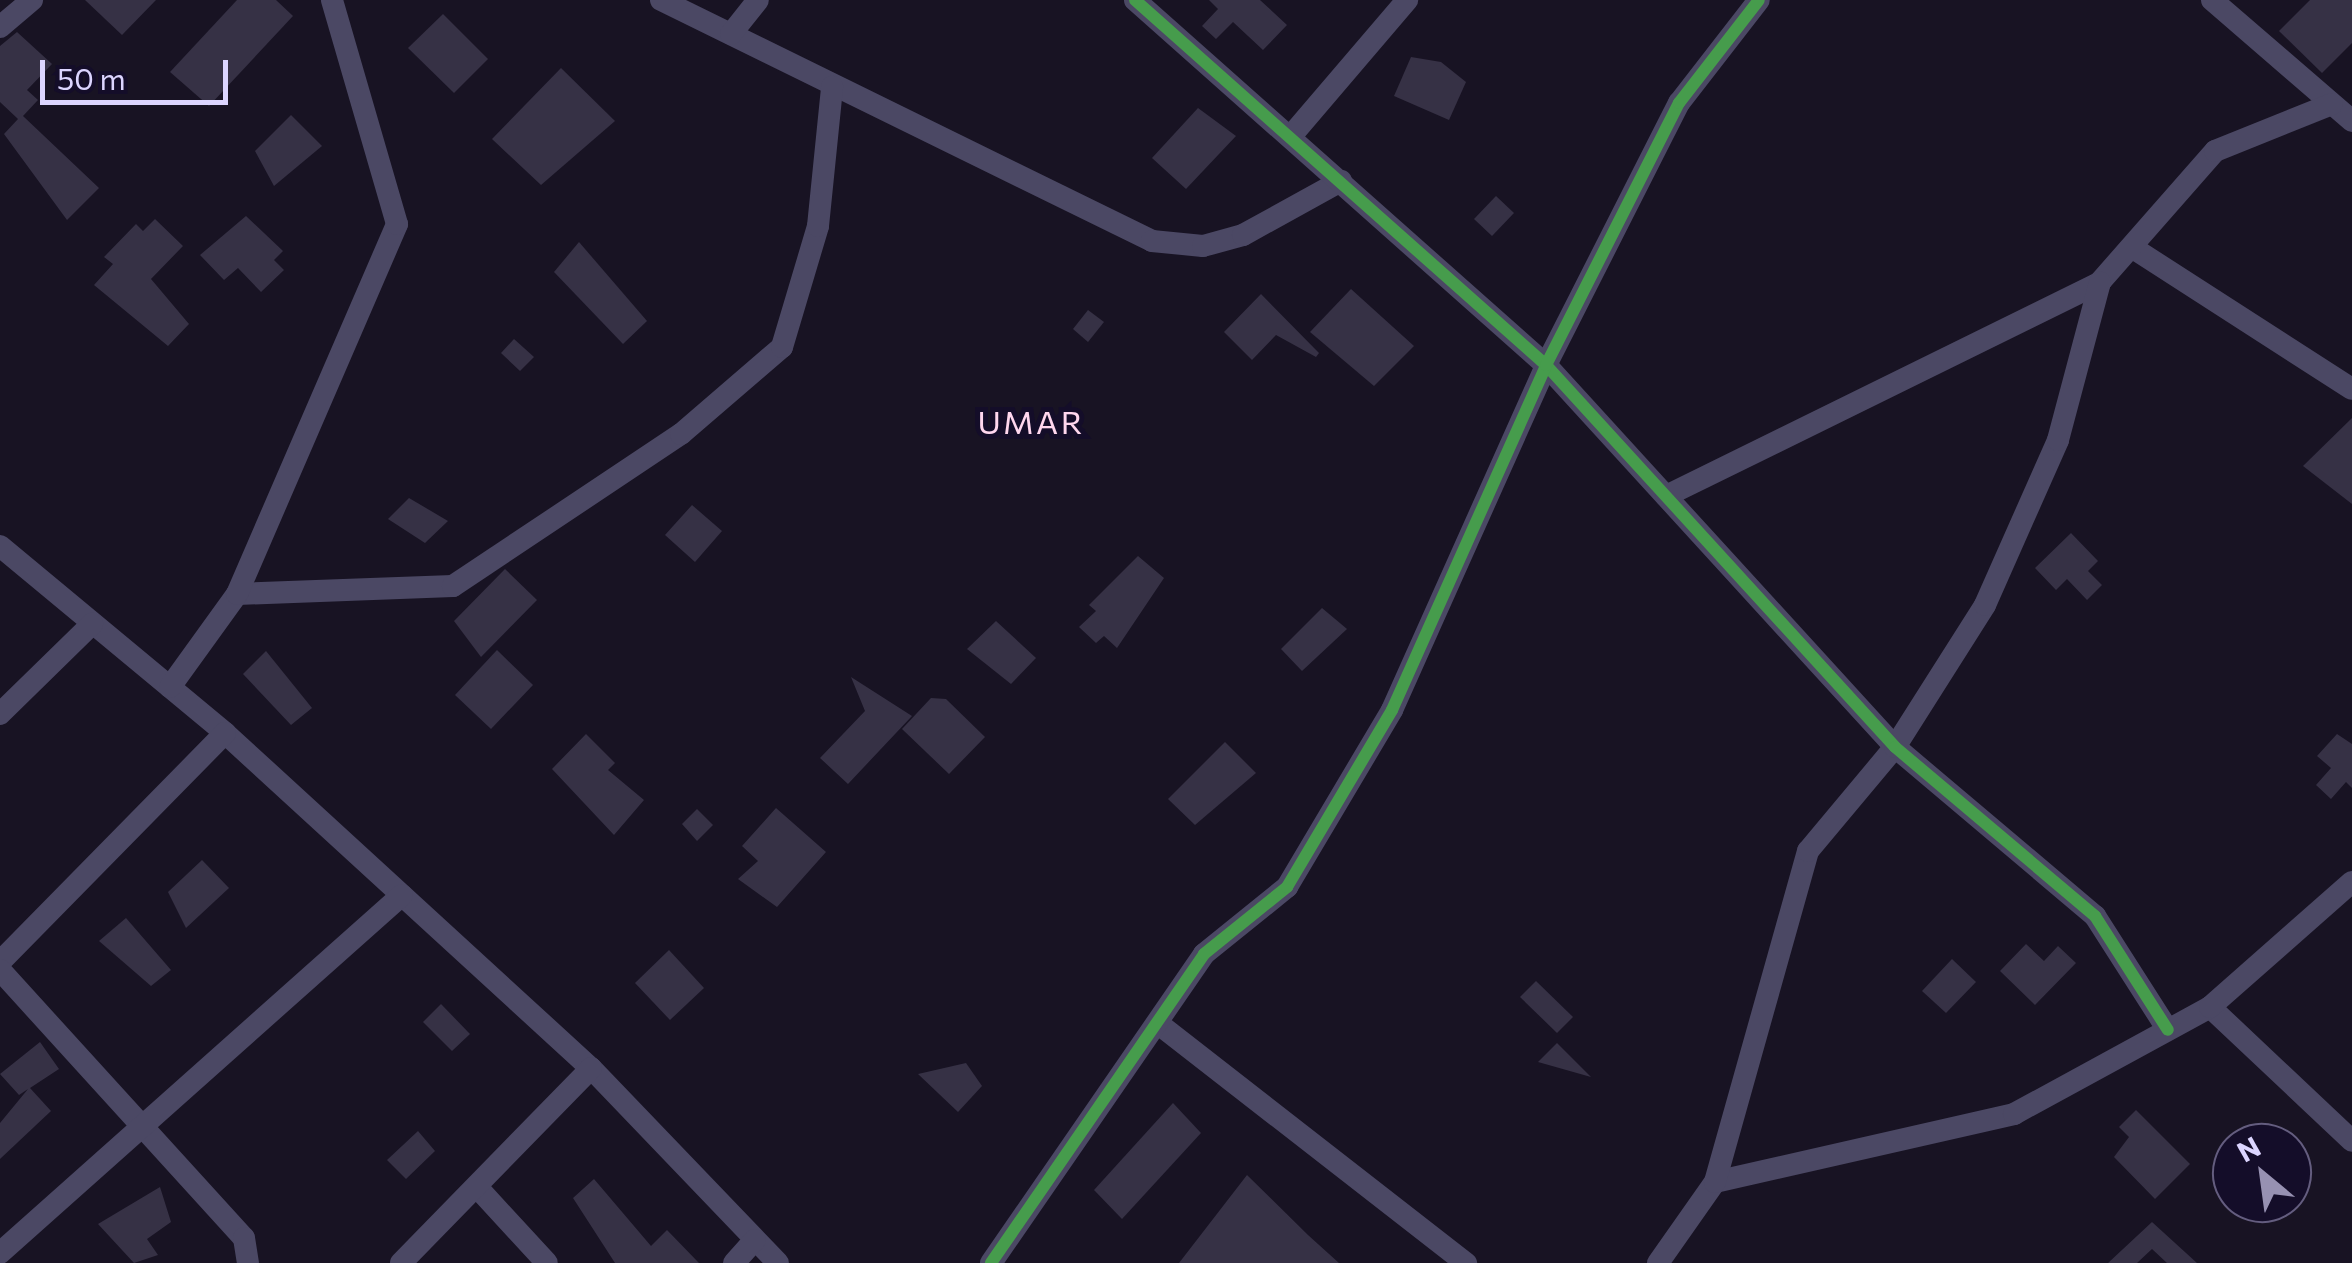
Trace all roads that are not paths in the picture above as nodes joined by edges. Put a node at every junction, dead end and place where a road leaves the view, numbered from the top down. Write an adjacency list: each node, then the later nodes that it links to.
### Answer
1 (32, 0): 9 (street)
2 (332, 0): 22 (street)
3 (661, 0): 10 (street)
4 (758, 0): 10 (street)
5 (1134, 0): 14 (street)
6 (1407, 0): 14 (street)
7 (1760, 0): 18 (street)
8 (2212, 0): 12 (street)
9 (0, 27)
10 (731, 34): 11 (street)
11 (832, 88): 15 (street); 22 (street)
12 (2332, 104): 13 (street); 16 (street)
13 (2352, 121)
14 (1290, 136): 15 (street)
15 (1341, 181): 18 (street)
16 (2133, 248): 17 (street); 19 (street)
17 (2100, 282): 20 (street); 27 (street)
18 (1546, 366): 20 (street); 33 (street)
19 (2352, 389)
20 (1666, 496): 27 (street)
21 (0, 546): 23 (street)
22 (238, 594): 24 (street)
23 (92, 624): 24 (street); 25 (street)
24 (170, 687): 26 (street)
25 (0, 714)
26 (225, 733): 29 (street); 30 (street)
27 (1895, 747): 34 (street); 38 (street)
28 (2352, 882): 32 (street)
29 (402, 895): 35 (street); 36 (street)
30 (0, 962)
31 (0, 970): 36 (street)
32 (2210, 1007): 34 (street); 37 (street)
33 (1160, 1025): 47 (street); 48 (street)
34 (2168, 1030): 38 (street)
35 (592, 1068): 39 (street); 40 (street)
36 (144, 1124): 41 (street); 42 (street)
37 (2352, 1141)
38 (1714, 1182): 49 (street)
39 (477, 1187): 43 (street); 44 (street)
40 (755, 1240): 45 (street); 46 (street)
41 (0, 1253)
42 (248, 1263)
43 (401, 1263)
44 (547, 1263)
45 (734, 1263)
46 (778, 1263)
47 (992, 1263)
48 (1466, 1263)
49 (1658, 1263)

